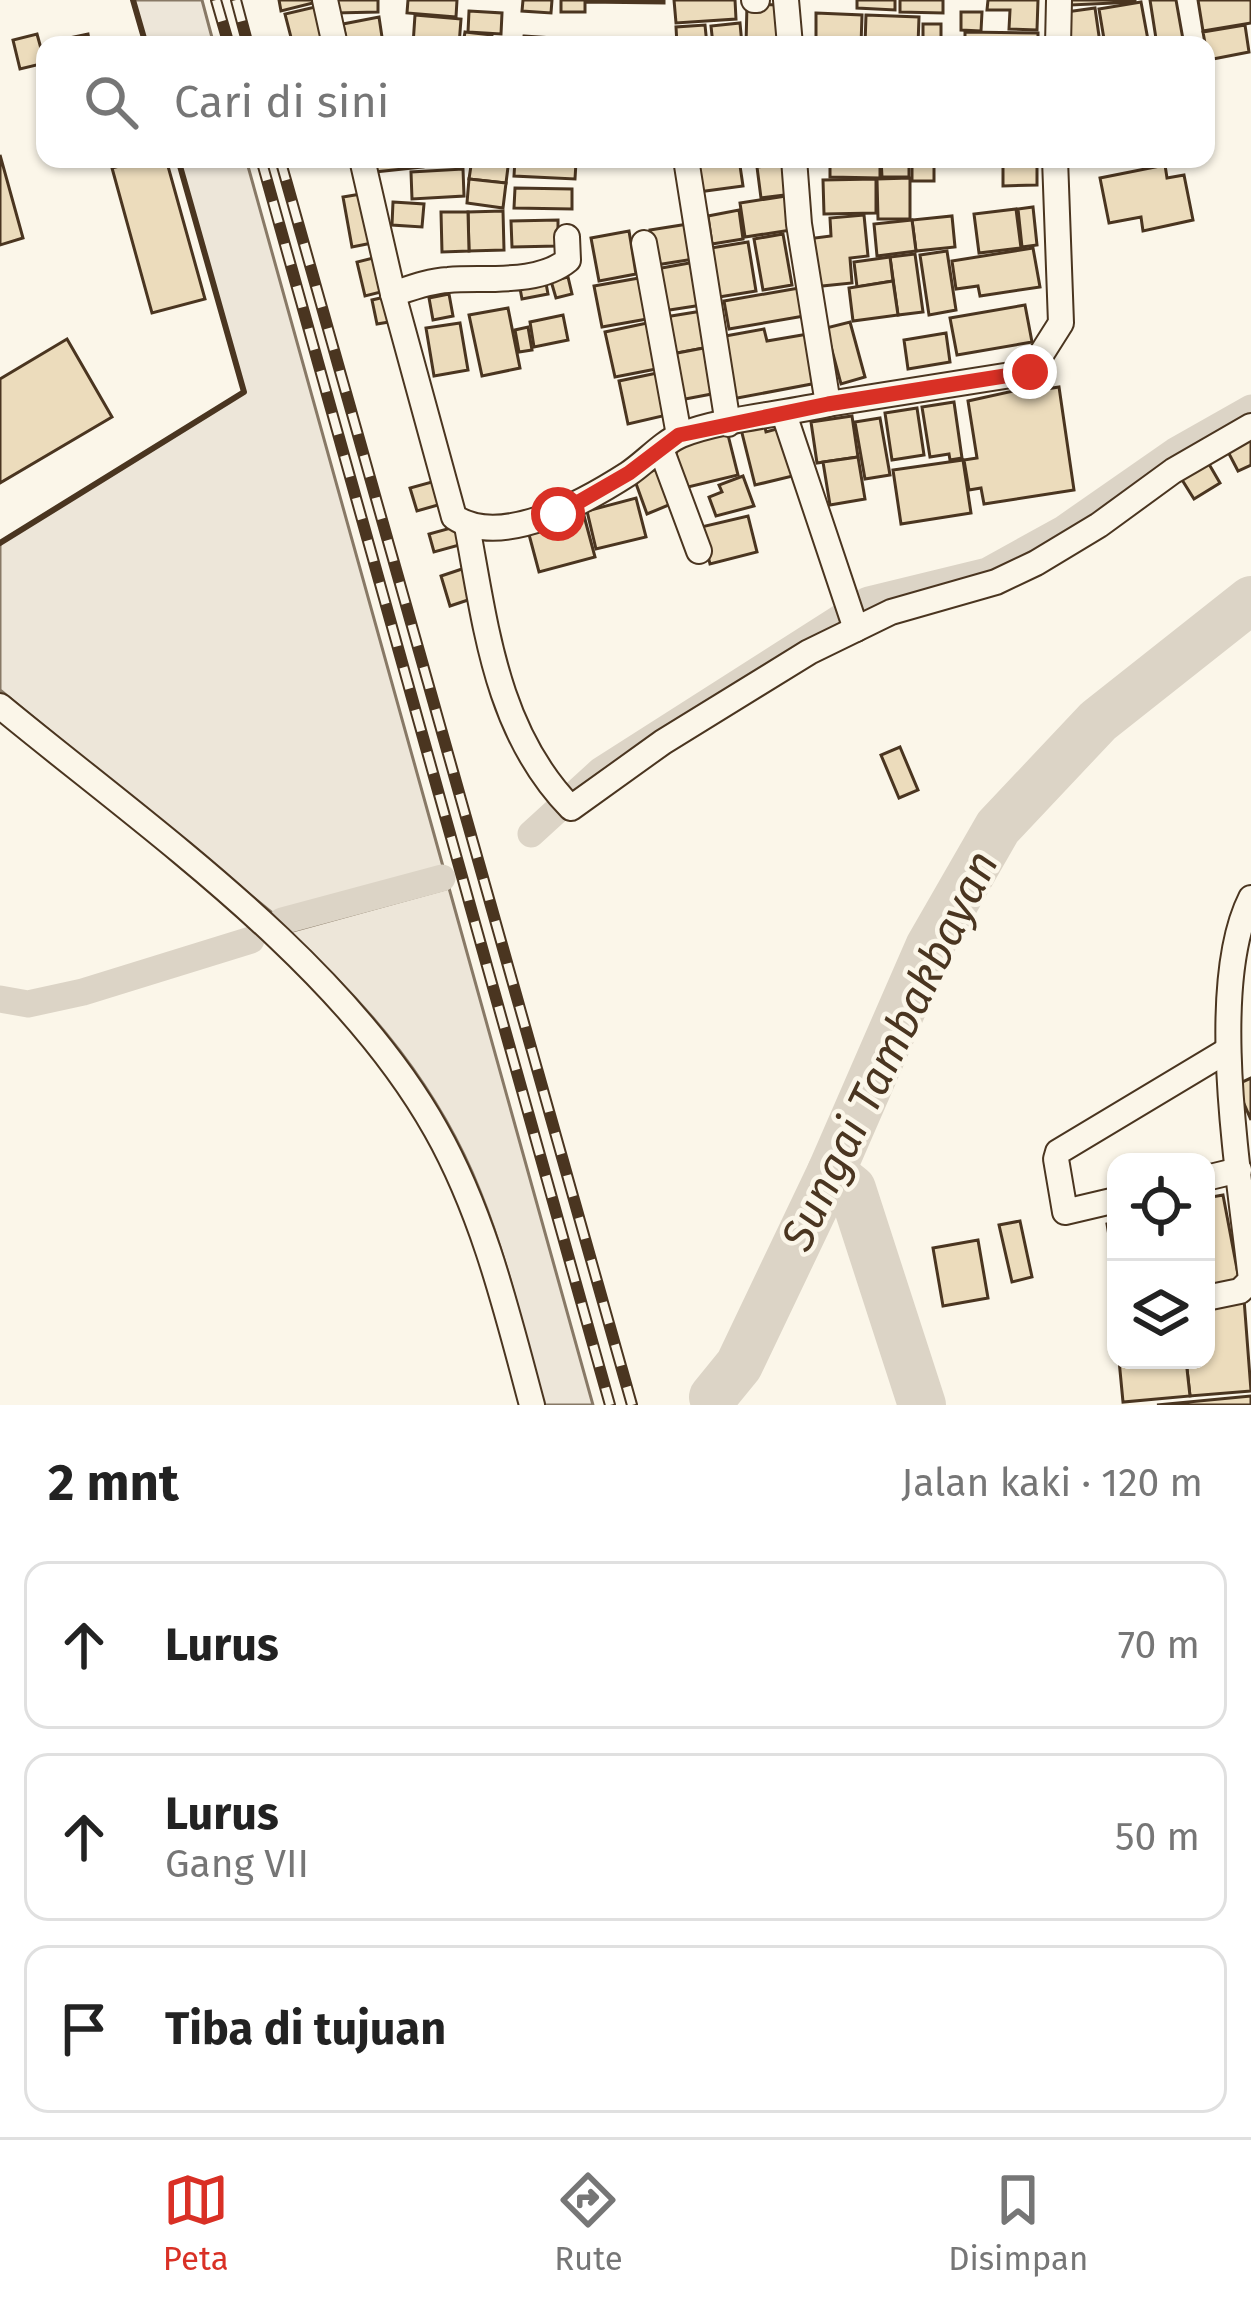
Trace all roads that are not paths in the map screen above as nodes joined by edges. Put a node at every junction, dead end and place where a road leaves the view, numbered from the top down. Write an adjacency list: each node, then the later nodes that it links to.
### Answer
1 (325, 0): 4 (street)
2 (786, 0): 5 (street)
3 (1059, 0): 6 (street)
4 (333, 36)
5 (789, 36)
6 (1058, 36)
7 (364, 168): 13 (street)
8 (687, 168): 16 (street)
9 (795, 168): 14 (street)
10 (1055, 168): 14 (street)
11 (567, 237): 13 (street)
12 (644, 243): 18 (street)
13 (393, 294): 19 (street)
14 (828, 404): 15 (street)
15 (784, 414): 16 (street); 21 (street)
16 (728, 424): 18 (street)
17 (1251, 426): 21 (street)
18 (670, 442): 19 (street); 20 (street)
19 (467, 526): 21 (street)
20 (699, 551)
21 (851, 615)
22 (0, 706): 29 (street)
23 (1251, 898): 24 (street)
24 (1228, 1050): 25 (street); 27 (street)
25 (1239, 1170): 26 (street); 28 (street)
26 (1215, 1176)
27 (1107, 1202)
28 (1215, 1296)
29 (530, 1394)

